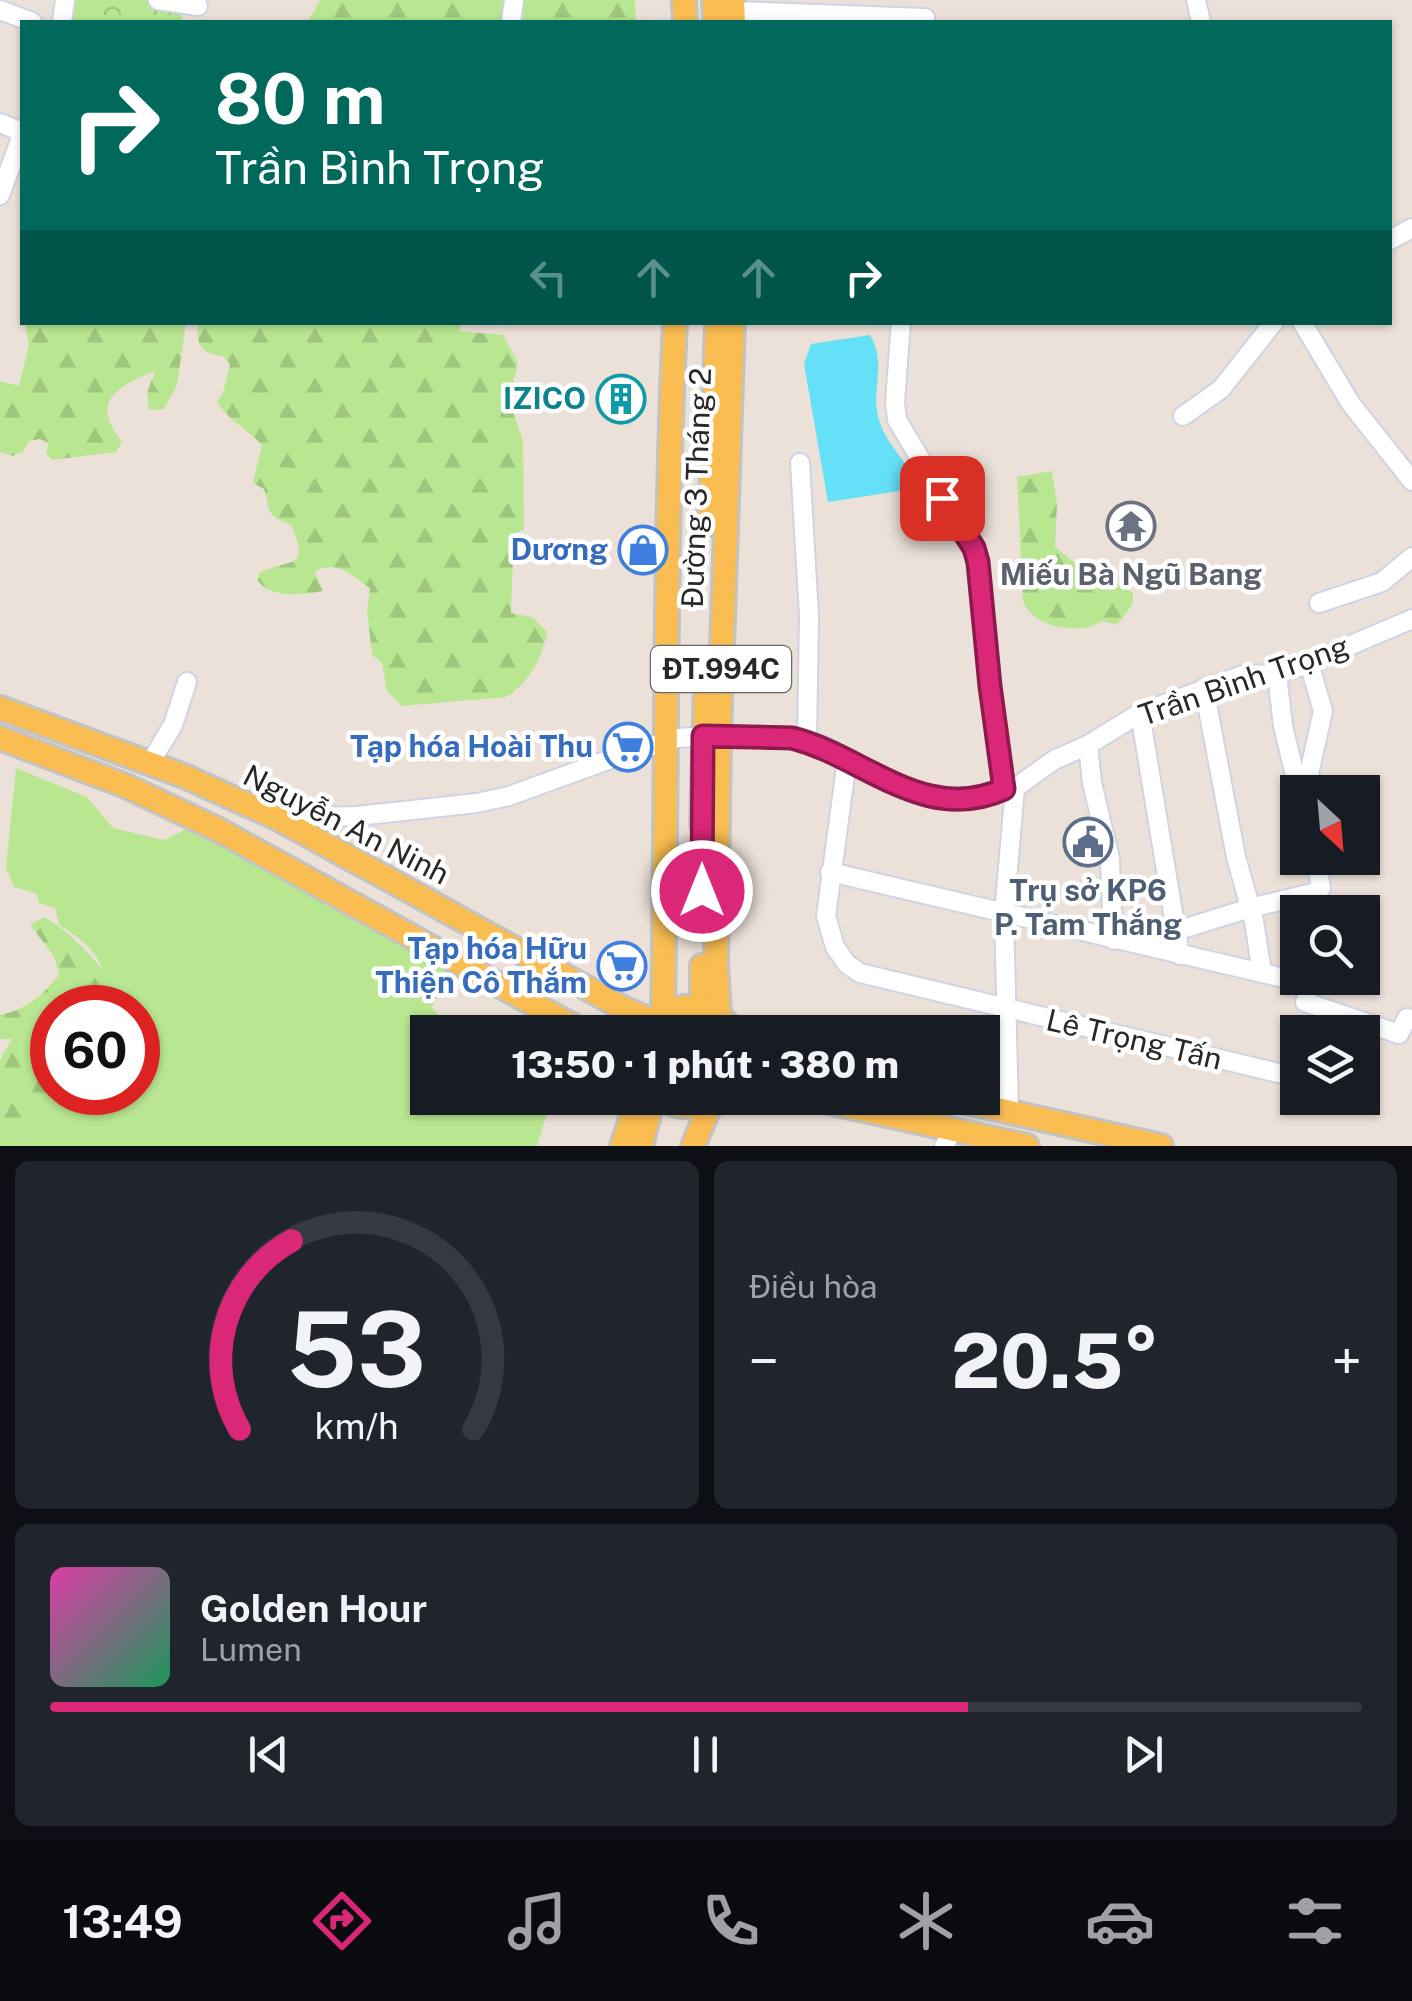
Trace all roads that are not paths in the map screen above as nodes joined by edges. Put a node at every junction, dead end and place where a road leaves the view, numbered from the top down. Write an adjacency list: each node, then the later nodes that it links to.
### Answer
1 (158, 0): 3 (street)
2 (0, 10): 7 (street)
3 (196, 10)
4 (726, 11): 5 (street)
5 (834, 13): 6 (street)
6 (925, 13)
7 (27, 20)
8 (20, 140): 9 (street)
9 (0, 195)
10 (676, 325): 31 (main road, Đường 3 Tháng 2 / ĐT.994C)
11 (686, 325): 31 (main road, Đường 3 Tháng 2 / ĐT.994C)
12 (717, 325): 29 (main road, Đường 3 Tháng 2 / ĐT.994C)
13 (732, 325): 29 (main road, Đường 3 Tháng 2 / ĐT.994C)
14 (901, 325): 38 (street)
15 (1272, 325): 17 (street)
16 (1304, 325): 19 (street)
17 (1183, 416)
18 (800, 463): 32 (street)
19 (1412, 481)
20 (1412, 557): 21 (street)
21 (1320, 603)
22 (1412, 619): 23 (street, Trần Bình Trọng)
23 (1309, 663): 24 (street, Trần Bình Trọng); 37 (street)
24 (1277, 674): 26 (street, Trần Bình Trọng); 36 (street)
25 (186, 682): 35 (street)
26 (1204, 688): 28 (street, Trần Bình Trọng); 45 (street)
27 (0, 708): 35 (main road, Nguyễn An Ninh)
28 (1140, 713): 33 (street, Trần Bình Trọng); 47 (street)
29 (711, 736): 31 (street, Trần Bình Trọng); 32 (street, Trần Bình Trọng); 55 (main road, Đường 3 Tháng 2 / ĐT.994C)
30 (0, 738): 41 (main road, Nguyễn An Ninh)
31 (672, 740): 40 (street, Trần Bình Trọng); 54 (main road, Đường 3 Tháng 2 / ĐT.994C)
32 (807, 742): 34 (street, Trần Bình Trọng)
33 (1088, 745): 38 (street, Trần Bình Trọng); 48 (street)
34 (847, 760): 38 (street, Trần Bình Trọng); 43 (street, Lê Trọng Tấn)
35 (150, 763): 39 (main road, Nguyễn An Ninh)
36 (1297, 775)
37 (1306, 775)
38 (1010, 789): 46 (street)
39 (231, 799): 40 (main road, Nguyễn An Ninh); 41 (main road)
40 (277, 818): 42 (main road); 53 (main road, Nguyễn An Ninh)
41 (219, 830): 42 (main road, Nguyễn An Ninh)
42 (252, 848): 52 (main road, Nguyễn An Ninh)
43 (830, 872): 46 (street); 51 (street, Lê Trọng Tấn)
44 (1319, 875): 45 (street)
45 (1250, 908): 47 (street); 50 (street)
46 (1004, 912): 48 (street); 51 (street)
47 (1176, 931): 49 (street)
48 (1114, 940): 49 (street)
49 (1180, 955): 50 (street)
50 (1262, 974): 56 (street)
51 (1006, 1010): 57 (street, Lê Trọng Tấn); 59 (street)
52 (553, 1015)
53 (645, 1015)
54 (658, 1015)
55 (718, 1015)
56 (1412, 1020)
57 (1278, 1073)
58 (1000, 1111): 59 (main road)
59 (1009, 1113): 71 (main road)
60 (632, 1115): 66 (main road)
61 (648, 1115): 67 (main road)
62 (700, 1115): 68 (main road)
63 (704, 1115): 69 (main road)
64 (867, 1115): 65 (main road)
65 (948, 1139): 70 (main road)
66 (622, 1146)
67 (642, 1146)
68 (680, 1146)
69 (693, 1146)
70 (1027, 1146)
71 (1161, 1146)

